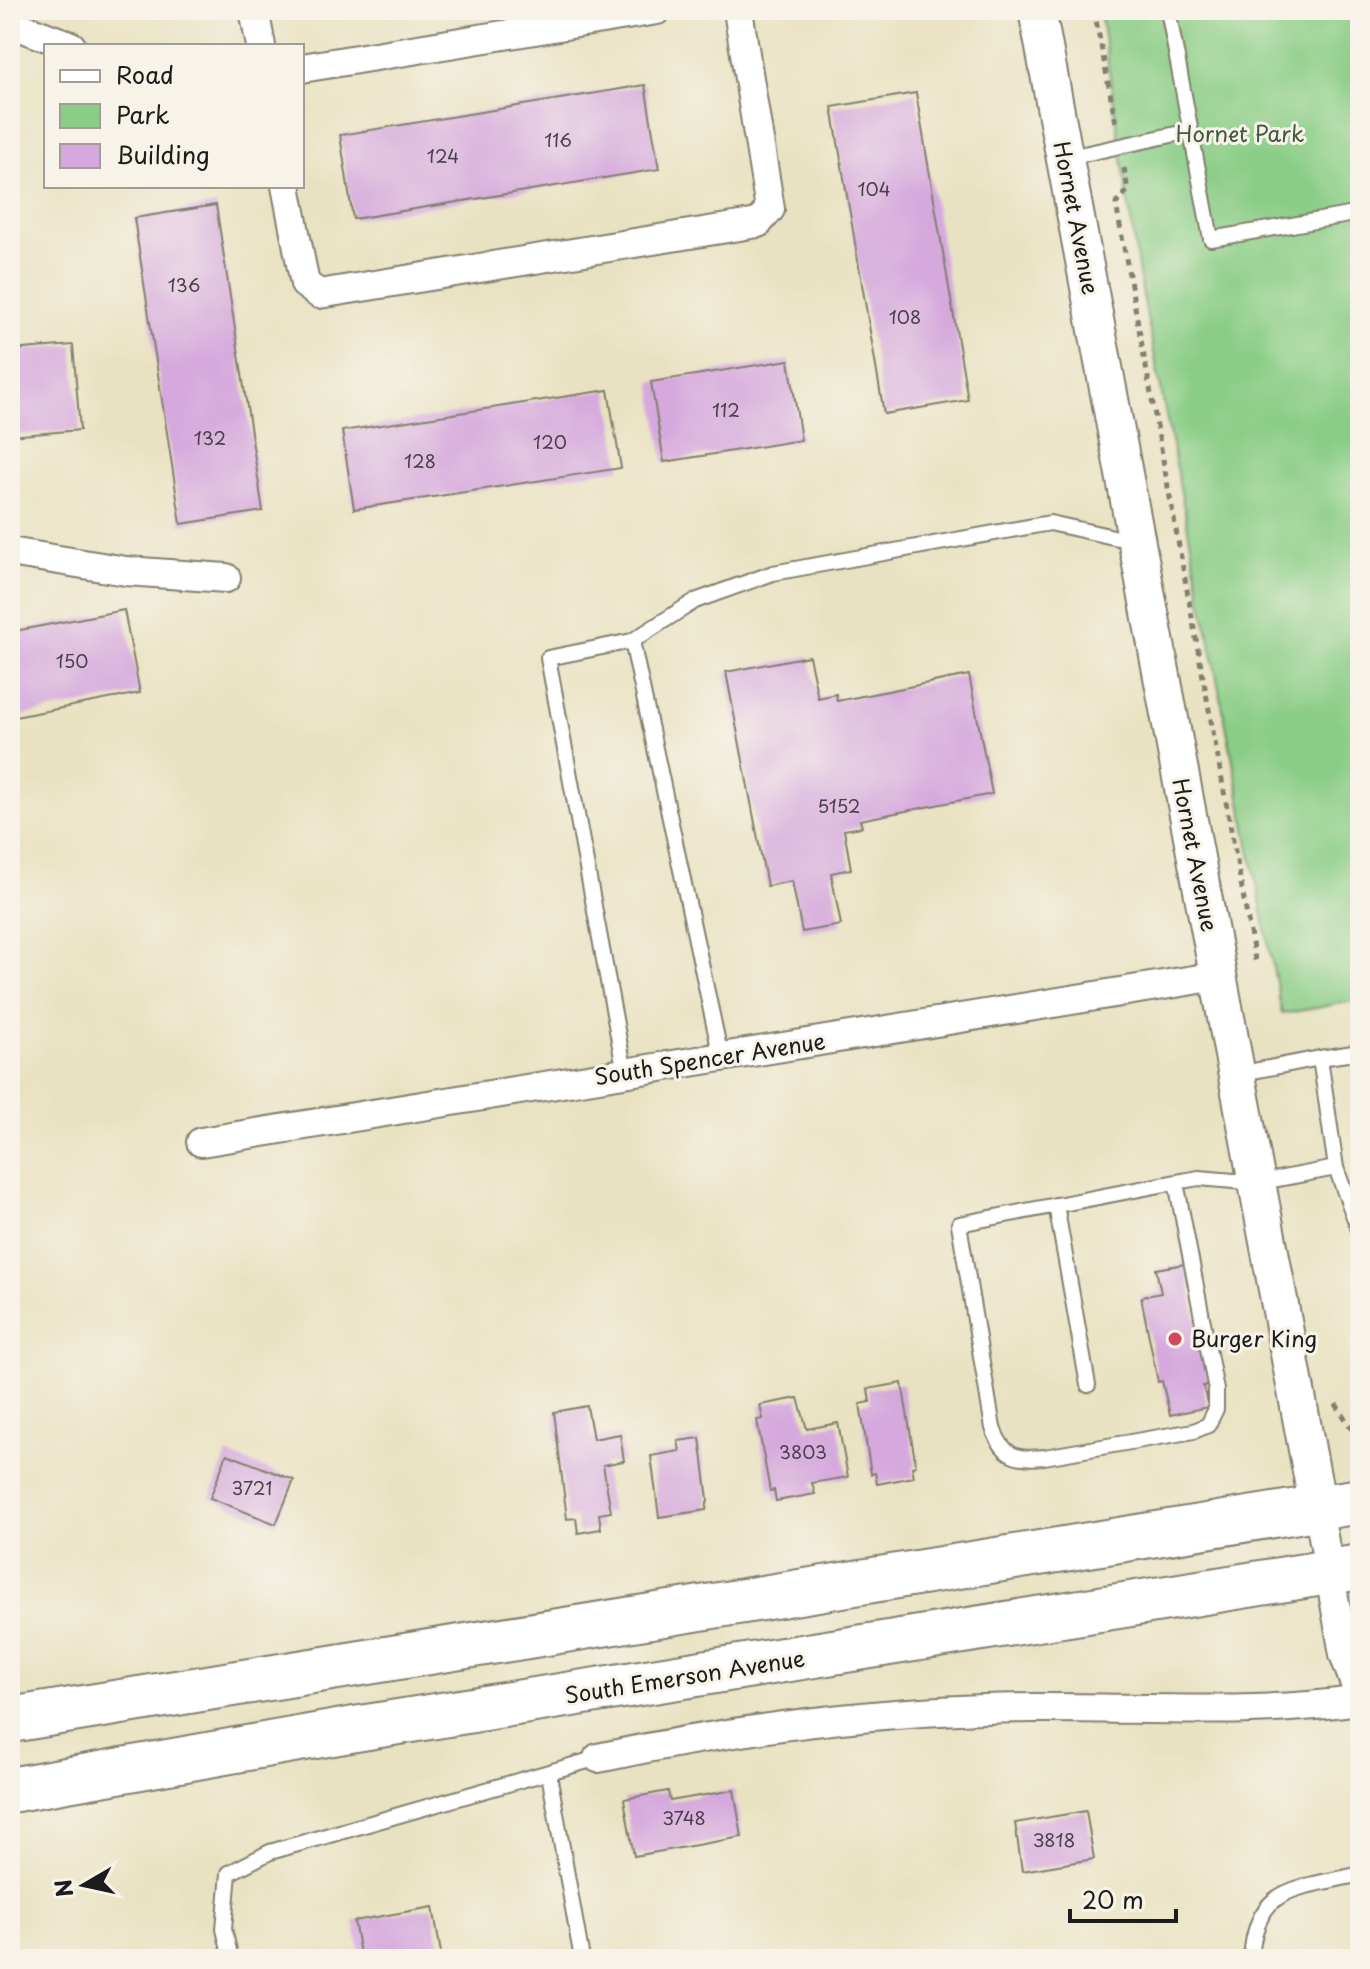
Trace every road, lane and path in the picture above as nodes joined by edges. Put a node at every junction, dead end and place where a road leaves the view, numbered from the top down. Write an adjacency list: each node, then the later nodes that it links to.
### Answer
1 (254, 10): 9 (street)
2 (657, 10): 10 (street)
3 (738, 10): 14 (street)
4 (1037, 10): 13 (street, Hornet Avenue)
5 (1094, 10): 12 (path)
6 (1168, 10): 11 (lane)
7 (10, 23): 8 (street)
8 (66, 44)
9 (261, 44)
10 (304, 68)
11 (1190, 131): 12 (lane); 15 (lane)
12 (1120, 144): 13 (lane); 20 (path)
13 (1065, 158): 16 (street, Hornet Avenue)
14 (286, 188)
15 (1360, 213)
16 (1137, 542): 19 (lane); 21 (street, Hornet Avenue)
17 (10, 552): 18 (street)
18 (226, 578)
19 (632, 641): 23 (lane); 25 (lane)
20 (1257, 972)
21 (1218, 976): 23 (street, South Spencer Avenue); 26 (street, Hornet Avenue)
22 (1360, 1052): 24 (lane)
23 (721, 1057): 25 (street, South Spencer Avenue)
24 (1320, 1058): 26 (lane); 28 (lane)
25 (625, 1073): 27 (street, South Spencer Avenue)
26 (1236, 1074): 30 (street, Hornet Avenue)
27 (201, 1142)
28 (1336, 1168): 30 (lane); 32 (lane)
29 (1176, 1182): 30 (lane); 31 (lane); 31 (lane)
30 (1257, 1183): 37 (street, Hornet Avenue)
31 (1056, 1205): 33 (lane)
32 (1360, 1233)
33 (1088, 1385)
34 (1334, 1390): 35 (path)
35 (1360, 1442)
36 (1360, 1501): 37 (main road)
37 (1318, 1508): 38 (street, Hornet Avenue); 40 (main road)
38 (1345, 1569): 39 (street, Hornet Avenue); 43 (main road, South Emerson Avenue)
39 (1360, 1699): 41 (street)
40 (10, 1720)
41 (598, 1758): 42 (lane)
42 (549, 1774): 45 (lane); 46 (lane)
43 (10, 1790)
44 (1360, 1874): 47 (lane)
45 (231, 1959)
46 (582, 1959)
47 (1251, 1959)

